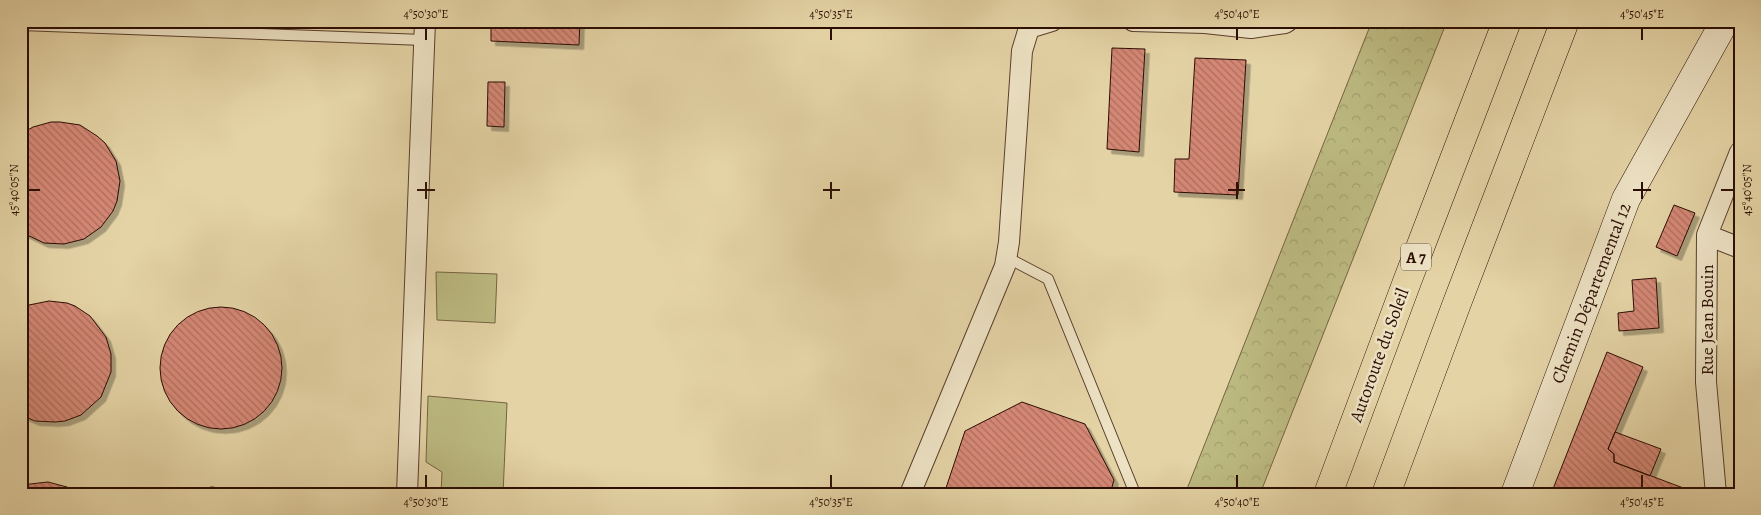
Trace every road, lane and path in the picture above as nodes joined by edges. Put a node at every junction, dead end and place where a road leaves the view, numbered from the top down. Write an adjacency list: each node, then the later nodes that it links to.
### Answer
1 (1052, 21): 8 (street)
2 (1133, 21): 3 (street)
3 (1288, 21)
4 (1507, 21): 17 (highway, Autoroute du Soleil / A 7)
5 (1565, 21): 18 (highway)
6 (1725, 21): 19 (main road, Chemin Départemental 12)
7 (21, 24): 9 (lane)
8 (1029, 24): 13 (street)
9 (424, 31): 14 (street)
10 (1740, 152): 11 (street, Rue Jean Bouin)
11 (1707, 235): 12 (street); 20 (street, Rue Jean Bouin)
12 (1740, 248)
13 (1006, 257): 15 (street); 16 (lane)
14 (408, 494)
15 (910, 494)
16 (1133, 494)
17 (1328, 494)
18 (1386, 494)
19 (1515, 494)
20 (1716, 494)

